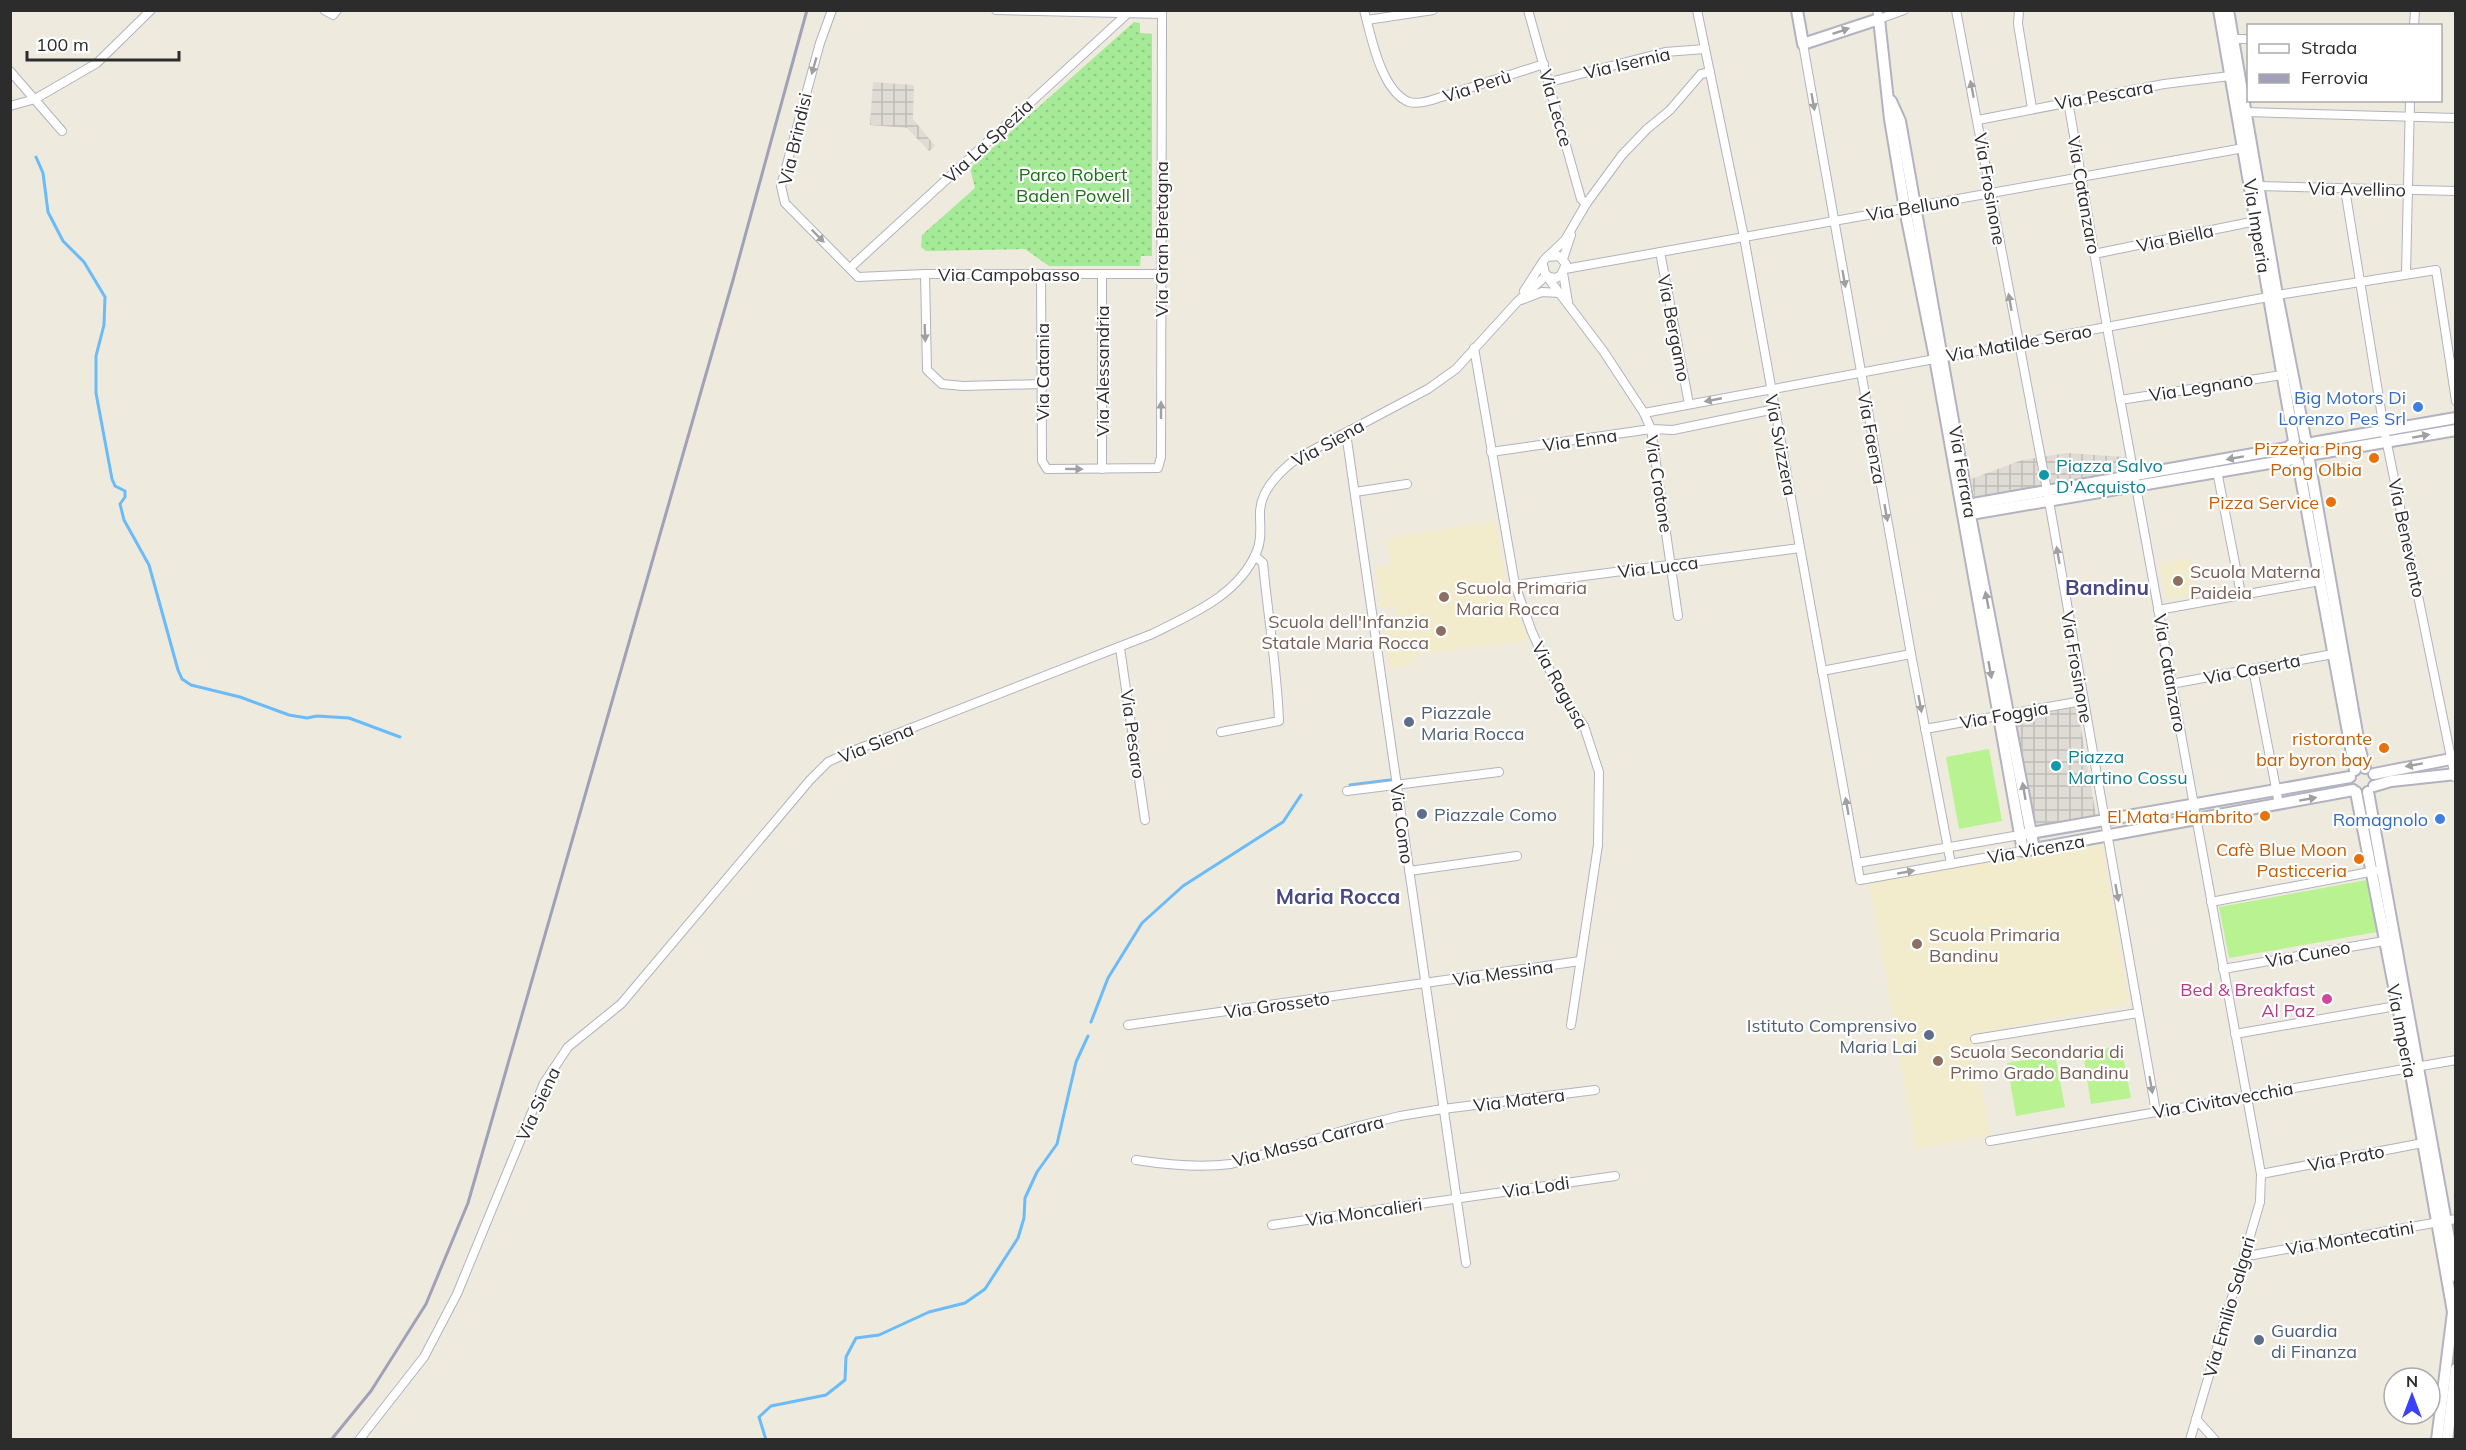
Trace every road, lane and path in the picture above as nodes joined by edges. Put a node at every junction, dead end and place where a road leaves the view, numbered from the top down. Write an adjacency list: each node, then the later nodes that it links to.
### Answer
1 (151, 10): 29 (street)
2 (324, 10): 3 (street)
3 (337, 10)
4 (832, 10): 56 (street, Via Brindisi, one-way to 56)
5 (996, 10): 17 (street)
6 (1364, 10): 19 (street)
7 (1433, 10): 19 (street)
8 (1528, 10): 24 (street, Via Lecce)
9 (1697, 10): 23 (street, Via Svizzera)
10 (1797, 10): 22 (street, Via Faenza)
11 (1904, 10): 18 (street)
12 (1956, 10): 37 (street, Via Frosinone, one-way to 12)
13 (2019, 10): 33 (street)
14 (2219, 10): 27 (street, Via Imperia)
15 (2228, 10): 20 (street, Via Imperia)
16 (1162, 13): 17 (street); 60 (street, Via Gran Bretagna)
17 (1127, 14): 56 (street, Via La Spezia)
18 (1878, 15): 22 (street, one-way to 18); 47 (street, Via Ferrara)
19 (1367, 20): 24 (street, Via Perù)
20 (2233, 39): 21 (street); 34 (street, Via Imperia)
21 (2247, 39)
22 (1803, 44): 49 (street, Via Faenza, one-way to 49)
23 (1705, 49): 26 (street, Via Svizzera); 28 (street, Via Isernia)
24 (1544, 64): 28 (street, Via Lecce)
25 (10, 71): 29 (street)
26 (1710, 72): 46 (street, Via Siena); 51 (street, Via Svizzera)
27 (2230, 76): 30 (street, Via Pescara); 39 (street, Via Imperia)
28 (1550, 82): 46 (street, Via Lecce)
29 (35, 99): 32 (street); 38 (street)
30 (2068, 101): 33 (street, Via Pescara); 40 (street, Via Catanzaro)
31 (2410, 102): 35 (street)
32 (10, 106)
33 (2032, 108): 37 (street, Via Pescara)
34 (2246, 112): 35 (street); 41 (street, Via Imperia)
35 (2409, 117): 36 (street); 43 (street)
36 (2456, 118)
37 (1978, 120): 45 (street, Via Frosinone)
38 (62, 131)
39 (2244, 148): 40 (street, Via Belluno); 48 (street, Via Imperia)
40 (2080, 177): 45 (street, Via Belluno); 53 (street, Via Catanzaro)
41 (2258, 186): 42 (street, Via Avellino); 66 (street, Via Imperia)
42 (2344, 189): 43 (street, Via Avellino); 64 (street, Via Benevento)
43 (2407, 190): 44 (street, Via Avellino); 61 (street)
44 (2456, 191)
45 (1991, 193): 47 (street, Via Belluno); 70 (street, Via Frosinone, one-way to 45)
46 (1586, 204): 50 (street, Via Siena)
47 (1910, 208): 49 (street, Via Belluno); 72 (street, Via Ferrara)
48 (2256, 221): 53 (street, Via Biella); 66 (street, Via Imperia)
49 (1834, 222): 51 (street, Via Belluno); 73 (street, Via Faenza, one-way to 73)
50 (1574, 224): 54 (street, Via Siena); 55 (street, Via Siena)
51 (1744, 237): 52 (street, Via Belluno); 76 (street, Via Svizzera)
52 (1660, 252): 55 (street, Via Belluno); 79 (street, Via Bergamo)
53 (2094, 254): 69 (street, Via Catanzaro)
54 (1545, 261): 55 (street, Via Belluno); 62 (street, Via Crotone); 67 (street, Via Siena)
55 (1564, 266): 62 (street); 68 (street, Via Crotone)
56 (850, 268): 63 (street, Via Brindisi)
57 (925, 274): 58 (street, Via Campobasso); 63 (street, Via Campobasso); 75 (street, one-way to 75)
58 (1041, 274): 59 (street, Via Campobasso); 75 (street, Via Catania)
59 (1102, 274): 60 (street, Via Campobasso); 91 (street, Via Alessandria)
60 (1160, 274): 91 (street, Via Gran Bretagna, one-way to 60)
61 (2406, 274): 64 (street, Via Matilde Serao); 78 (street, Via Matilde Serao)
62 (1548, 276): 65 (street, Via Crotone); 67 (street, Via Siena)
63 (858, 277)
64 (2360, 282): 66 (street, Via Matilde Serao); 86 (street, Via Benevento)
65 (1560, 293): 67 (street); 68 (street, Via Crotone)
66 (2272, 296): 69 (street, Via Matilde Serao); 74 (street, Via Imperia); 88 (street, Via Imperia)
67 (1517, 302): 71 (street, Via Siena)
68 (1569, 303): 81 (street, Via Crotone)
69 (2107, 327): 70 (street, Via Matilde Serao); 77 (street, Via Catanzaro)
70 (2017, 343): 72 (street, Via Matilde Serao); 96 (street, Via Frosinone)
71 (1474, 348): 85 (street, Via Siena); 89 (street, Via Ragusa)
72 (1939, 358): 73 (street, Via Matilde Serao); 97 (street, Via Ferrara)
73 (1861, 371): 76 (street, Via Matilde Serao); 107 (street, Via Faenza, one-way to 107)
74 (2282, 375): 77 (street, Via Legnano); 87 (street, Via Imperia)
75 (1042, 384): 91 (street, Via Catania, one-way to 91)
76 (1771, 388): 79 (street, one-way to 79); 80 (street, Via Svizzera)
77 (2120, 400): 93 (street, Via Catanzaro)
78 (2456, 401)
79 (1689, 404): 81 (street)
80 (1775, 409): 83 (street, Via Enna); 98 (street, Via Svizzera)
81 (1644, 413): 83 (street, Via Crotone)
82 (2456, 418): 86 (street)
83 (1651, 429): 89 (street, Via Enna); 100 (street, Via Crotone)
84 (2456, 430): 86 (street, one-way to 84)
85 (1346, 433): 95 (street, Via Como); 99 (street, Via Siena)
86 (2386, 436): 88 (street); 117 (street, Via Benevento)
87 (2293, 443): 88 (street); 90 (street, Via Imperia); 93 (street, one-way to 93)
88 (2310, 449): 90 (street); 119 (street, Via Imperia)
89 (1491, 452): 102 (street, Via Ragusa)
90 (2296, 461): 92 (street); 101 (street)
91 (1102, 469)
92 (2217, 471): 93 (street); 103 (street)
93 (2135, 481): 96 (street); 104 (street, Via Catanzaro)
94 (1407, 484): 95 (street)
95 (1355, 492): 121 (street, Via Como)
96 (2048, 496): 97 (street); 112 (street, Via Frosinone, one-way to 96)
97 (1965, 511): 113 (street, Via Ferrara, one-way to 97); 114 (street, Via Ferrara, one-way to 114)
98 (1800, 548): 100 (street, Via Lucca); 110 (street, Via Svizzera)
99 (1255, 556): 106 (street, Via Siena); 116 (street)
100 (1670, 566): 102 (street, Via Lucca); 105 (street, Via Crotone)
101 (2320, 581): 103 (street); 108 (street)
102 (1515, 585): 145 (street, Via Ragusa)
103 (2241, 594): 104 (street)
104 (2158, 610): 111 (street, Via Catanzaro)
105 (1678, 616)
106 (1120, 648): 128 (street, Via Pesaro); 174 (street, Via Siena)
107 (1911, 654): 110 (street); 115 (street, Via Faenza, one-way to 115)
108 (2333, 654): 109 (street, Via Caserta); 119 (street)
109 (2253, 669): 111 (street, Via Caserta); 122 (street)
110 (1822, 671): 138 (street, Via Svizzera, one-way to 110)
111 (2171, 684): 126 (street, Via Catanzaro)
112 (2082, 701): 113 (street, Via Foggia); 130 (street, Via Frosinone)
113 (2010, 713): 114 (street, Via Foggia); 131 (street, Via Ferrara, one-way to 113)
114 (1998, 715): 115 (street, Via Foggia); 132 (street, Via Ferrara)
115 (1925, 729): 134 (street, Via Faenza)
116 (1221, 732)
117 (2454, 758): 119 (street, Via Vicenza, one-way to 119); 120 (street, Via Benevento)
118 (1499, 772): 121 (street)
119 (2361, 772): 122 (street, Via Vicenza); 123 (street, Via Imperia); 125 (street, Via Imperia)
120 (2455, 775): 123 (street)
121 (1396, 785): 124 (street); 140 (street, Via Como)
122 (2276, 789): 126 (street, Via Vicenza); 127 (street)
123 (2371, 789): 125 (street, Via Vicenza); 141 (street, Via Imperia)
124 (1347, 791)
125 (2355, 791): 127 (street, Via Vicenza, one-way to 125); 141 (street, Via Imperia)
126 (2194, 804): 129 (street, Via Catanzaro); 130 (street, Via Vicenza)
127 (2279, 804): 129 (street, Via Vicenza)
128 (1145, 819)
129 (2196, 819): 133 (street, Via Vicenza); 143 (street, Via Catanzaro)
130 (2104, 820): 131 (street, Via Vicenza); 133 (street, Via Frosinone)
131 (2031, 833): 132 (street, Via Vicenza); 135 (street, Via Ferrara)
132 (2020, 835): 134 (street, Via Vicenza); 136 (street, Via Ferrara)
133 (2107, 836): 135 (street, Via Vicenza); 149 (street, Via Frosinone, one-way to 149)
134 (1948, 848): 138 (street, Via Vicenza); 139 (street, Via Faenza)
135 (2034, 849): 136 (street, Via Vicenza)
136 (2023, 851): 139 (street, Via Vicenza)
137 (1517, 856): 140 (street)
138 (1857, 863): 142 (street, Via Svizzera)
139 (1951, 864): 142 (street, Via Vicenza, one-way to 139)
140 (1408, 871): 147 (street, Via Como)
141 (2376, 871): 143 (street); 144 (street, Via Imperia)
142 (1860, 880)
143 (2211, 902): 146 (street, Via Catanzaro)
144 (2389, 940): 146 (street, Via Cuneo); 148 (street, Via Imperia)
145 (1580, 962): 147 (street, Via Messina); 151 (street, Via Ragusa)
146 (2223, 969): 152 (street, Via Catanzaro)
147 (1425, 984): 150 (street, Via Grosseto); 158 (street, Via Como)
148 (2401, 1005): 152 (street); 155 (street, Via Imperia)
149 (2138, 1013): 153 (street); 159 (street, Via Frosinone, one-way to 159)
150 (1128, 1025)
151 (1571, 1025)
152 (2235, 1034): 157 (street, Via Catanzaro)
153 (1975, 1039)
154 (2456, 1060): 155 (street, Via Civitavecchia)
155 (2414, 1067): 157 (street, Via Civitavecchia); 161 (street, Via Imperia)
156 (1595, 1090): 158 (street, Via Matera)
157 (2246, 1096): 159 (street, Via Civitavecchia); 163 (street, Via Catanzaro)
158 (1443, 1109): 162 (street, Via Massa Carrara); 165 (street, Via Como)
159 (2156, 1112): 160 (street, Via Civitavecchia)
160 (1990, 1141)
161 (2426, 1142): 163 (street, Via Prato); 166 (street, Via Imperia)
162 (1136, 1160)
163 (2261, 1174): 168 (street, Via Emilio Salgari)
164 (1615, 1176): 165 (street, Via Lodi)
165 (1457, 1199): 167 (street, Via Moncalieri); 169 (street, Via Como)
166 (2446, 1221): 168 (street, Via Montecatini); 170 (street, Via Imperia)
167 (1272, 1225)
168 (2244, 1254): 172 (street, Via Emilio Salgari)
169 (1466, 1263)
170 (2452, 1271): 176 (street, Via Imperia)
171 (2456, 1369): 177 (street)
172 (2196, 1419): 173 (street); 175 (street, Via Emilio Salgari)
173 (2215, 1439)
174 (359, 1440)
175 (2190, 1440)
176 (2437, 1440)
177 (2447, 1440)

